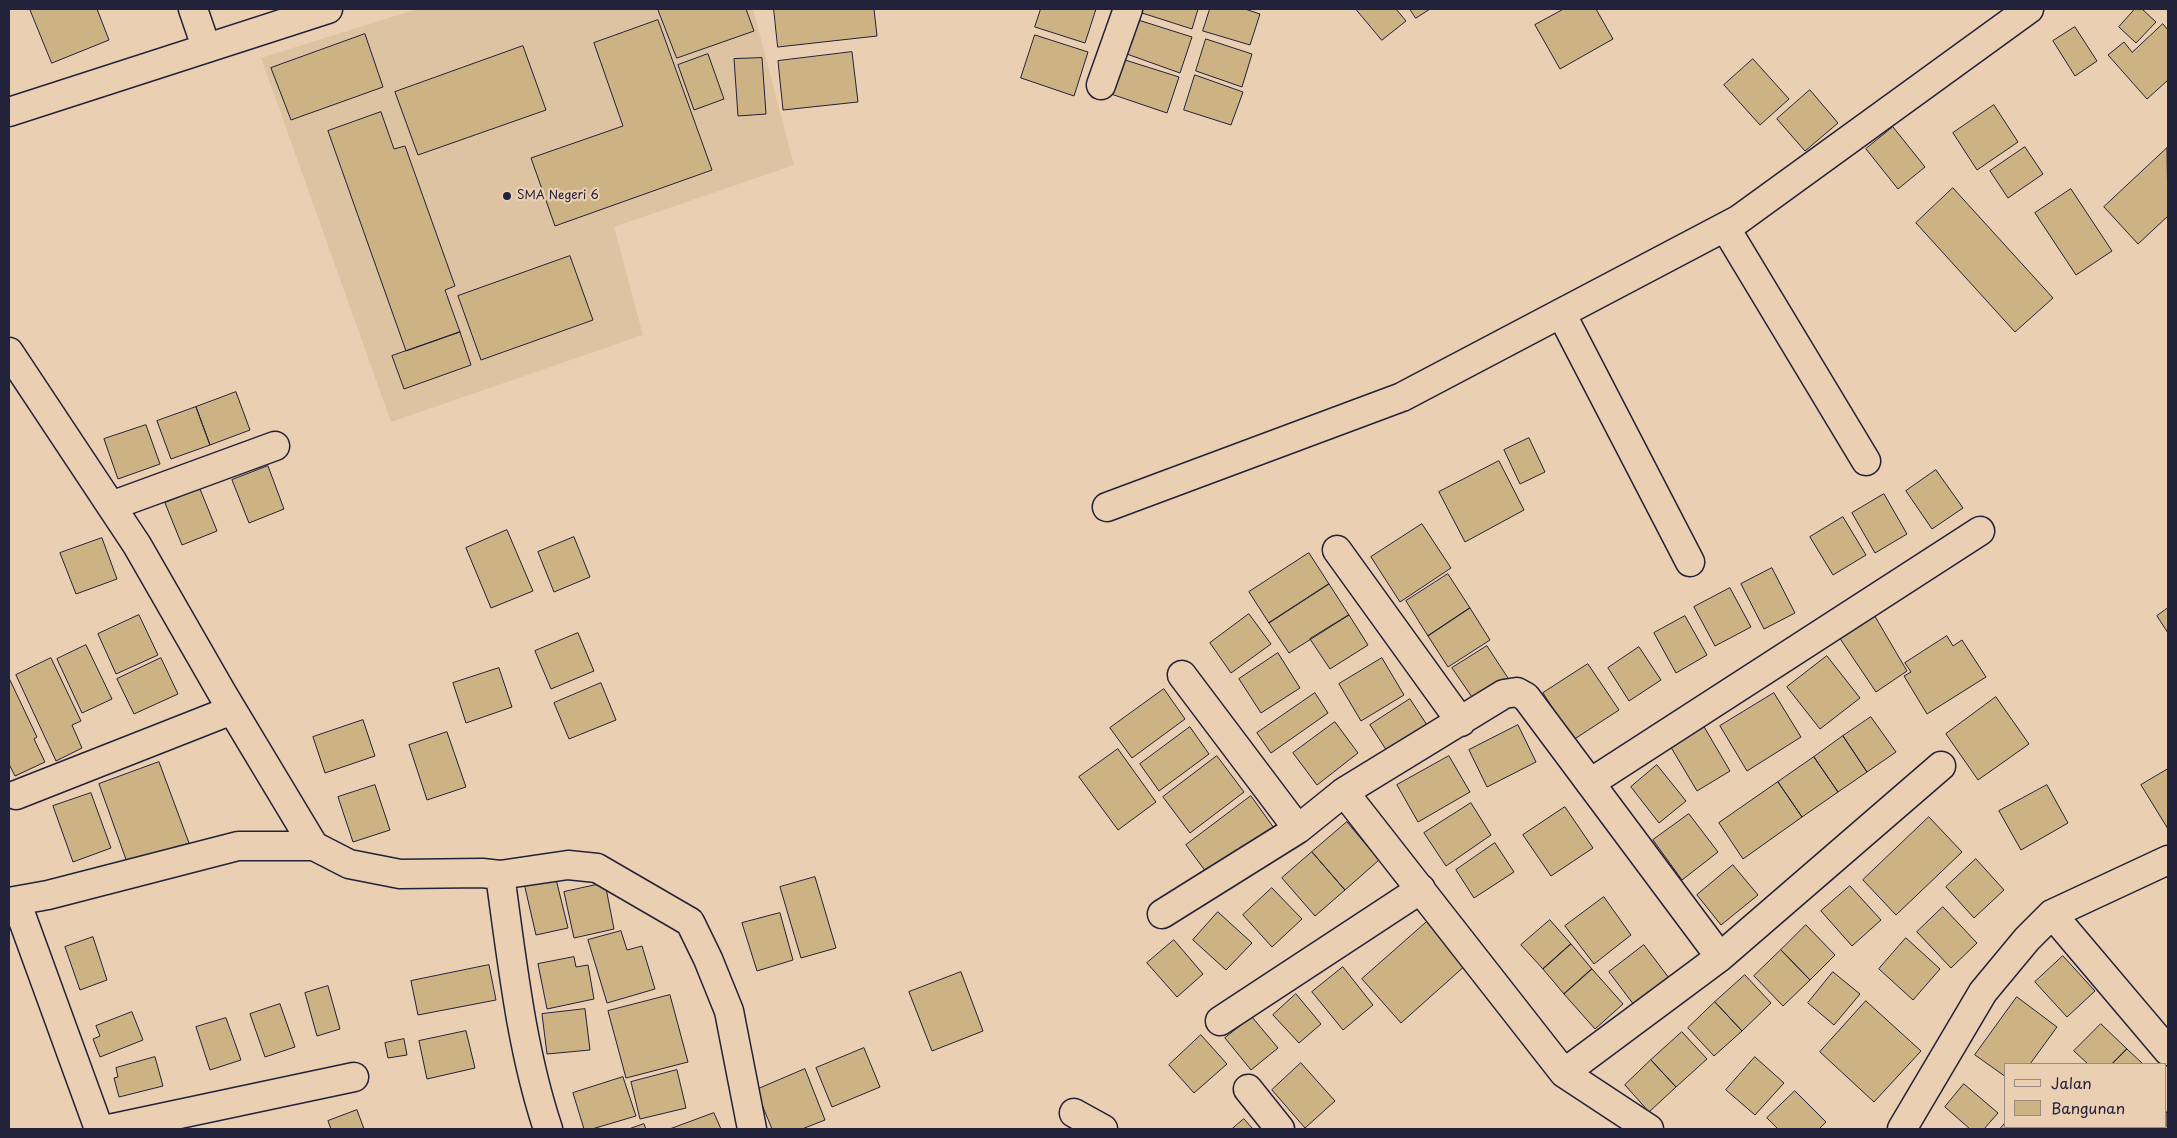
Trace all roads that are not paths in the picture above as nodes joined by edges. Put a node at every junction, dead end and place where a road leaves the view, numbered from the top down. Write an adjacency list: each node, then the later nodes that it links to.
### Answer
1 (193, 9): 5 (street)
2 (328, 9): 5 (street)
3 (1128, 9): 6 (street)
4 (2029, 9): 8 (street)
5 (206, 47): 7 (street)
6 (1102, 85)
7 (9, 112)
8 (1725, 227): 9 (street); 12 (street)
9 (1561, 313): 14 (street); 17 (street)
10 (9, 352): 13 (street)
11 (275, 446): 13 (street)
12 (1866, 462)
13 (111, 506): 19 (street)
14 (1107, 507)
15 (1980, 531): 22 (street)
16 (1337, 550): 20 (street)
17 (1690, 562)
18 (1182, 675): 25 (street)
19 (232, 710): 24 (street); 26 (street)
20 (1461, 722): 22 (street); 23 (street)
21 (1941, 766): 33 (street)
22 (1590, 783): 33 (street)
23 (1344, 792): 25 (street); 29 (street)
24 (16, 795)
25 (1298, 829): 31 (street)
26 (314, 846): 28 (street); 30 (street)
27 (2168, 860): 32 (street)
28 (500, 875): 42 (street); 43 (street)
29 (1421, 890): 34 (street); 36 (street)
30 (12, 902): 40 (street)
31 (1162, 914)
32 (2052, 914): 35 (street); 47 (street)
33 (1720, 957): 36 (street)
34 (1220, 1021)
35 (2168, 1051)
36 (1564, 1073): 46 (street)
37 (354, 1077): 41 (street)
38 (1248, 1089): 45 (street)
39 (1074, 1113): 44 (street)
40 (99, 1129)
41 (109, 1129)
42 (548, 1129)
43 (752, 1129)
44 (1104, 1129)
45 (1280, 1129)
46 (1648, 1129)
47 (1902, 1129)

